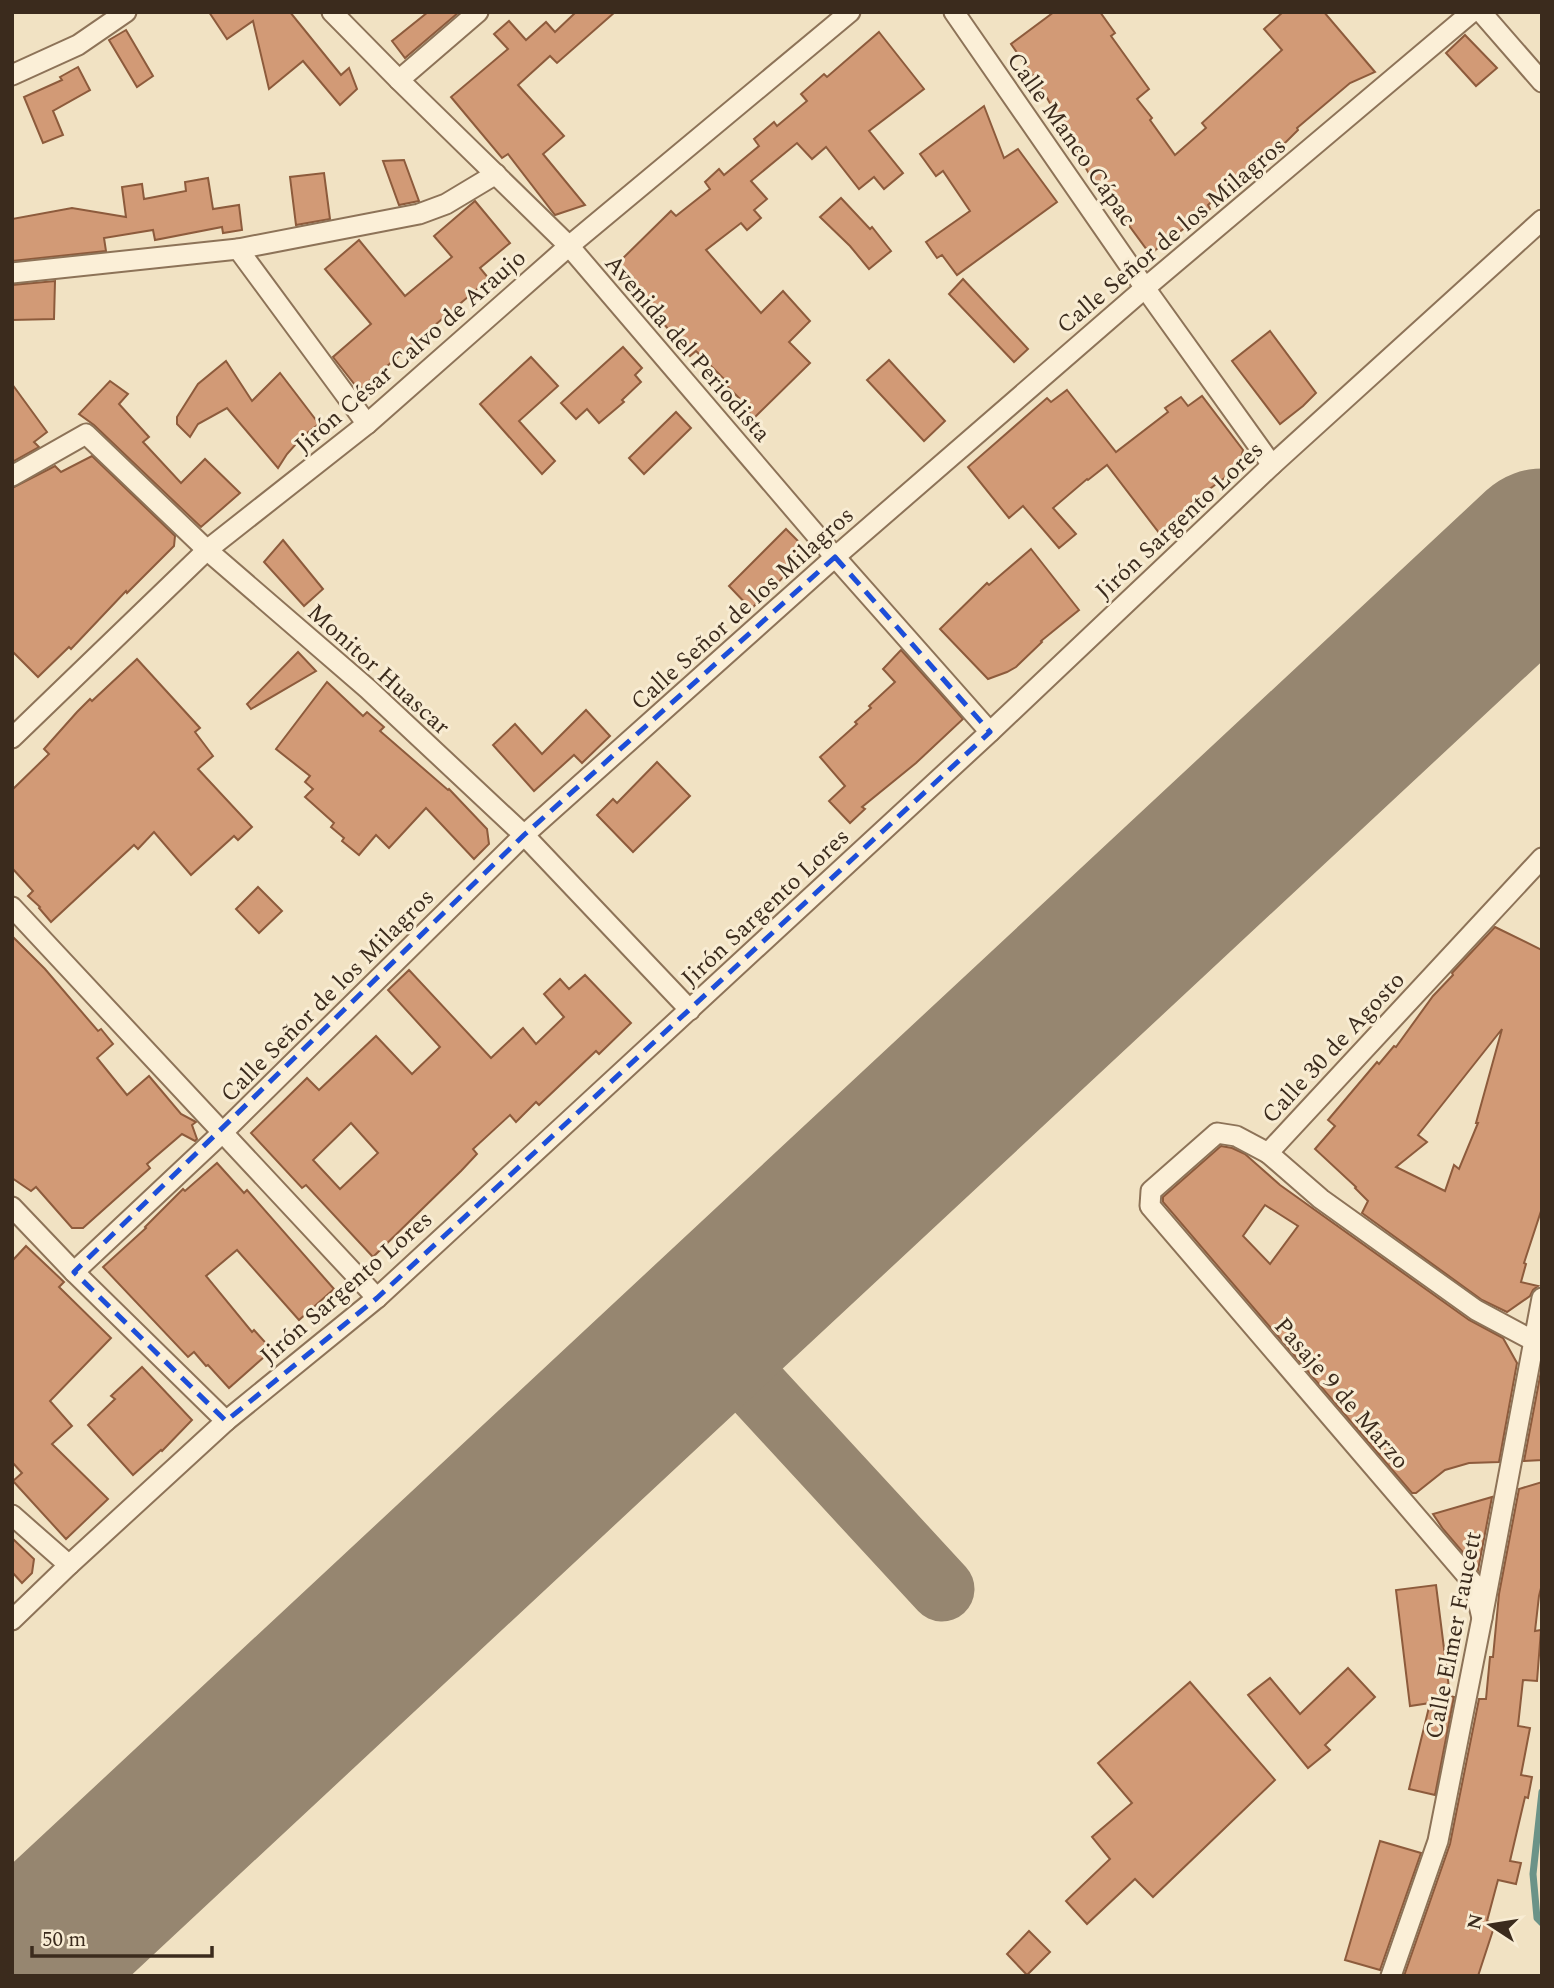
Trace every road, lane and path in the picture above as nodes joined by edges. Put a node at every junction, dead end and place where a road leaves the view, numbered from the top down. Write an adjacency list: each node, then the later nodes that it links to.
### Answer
1 (126, 12): 8 (street)
2 (332, 12): 9 (street, Avenida del Periodista)
3 (478, 12): 9 (street)
4 (850, 12): 13 (street, Jirón César Calvo de Araujo)
5 (954, 12): 16 (street, Calle Manco Cápac)
6 (1472, 12): 16 (street, Calle Señor de los Milagros)
7 (1481, 12): 10 (street)
8 (12, 75)
9 (399, 80): 11 (street, Avenida del Periodista)
10 (1542, 82)
11 (496, 174): 13 (street, Avenida del Periodista); 14 (street)
12 (1542, 220): 18 (street, Jirón Sargento Lores)
13 (569, 246): 17 (street, Jirón César Calvo de Araujo); 21 (street, Avenida del Periodista)
14 (237, 249): 15 (street); 17 (street)
15 (12, 273)
16 (1145, 288): 18 (street, Calle Manco Cápac); 21 (street, Calle Señor de los Milagros)
17 (367, 424): 20 (street, Jirón César Calvo de Araujo)
18 (1272, 466): 22 (street, Jirón Sargento Lores)
19 (12, 476): 20 (street, Monitor Huascar)
20 (207, 551): 23 (street, Jirón César Calvo de Araujo); 24 (street, Monitor Huascar)
21 (835, 557): 22 (street, Avenida del Periodista); 24 (street, Calle Señor de los Milagros)
22 (990, 732): 27 (street, Jirón Sargento Lores)
23 (12, 738)
24 (523, 835): 27 (street, Monitor Huascar); 28 (street, Calle Señor de los Milagros)
25 (1540, 866): 29 (street, Calle 30 de Agosto)
26 (12, 907): 28 (street)
27 (690, 1010): 33 (street, Jirón Sargento Lores)
28 (222, 1133): 32 (street, Calle Señor de los Milagros); 33 (street)
29 (1268, 1153): 30 (street, Calle 30 de Agosto); 35 (street)
30 (1150, 1206): 39 (street, Pasaje 9 de Marzo)
31 (12, 1207): 32 (street)
32 (74, 1272): 36 (street)
33 (377, 1298): 36 (street, Jirón Sargento Lores)
34 (1542, 1298): 35 (street, Calle Elmer Faucett)
35 (1534, 1341): 39 (street, Calle Elmer Faucett)
36 (226, 1421): 38 (street, Jirón Sargento Lores)
37 (12, 1515): 38 (street)
38 (69, 1565): 40 (street, Jirón Sargento Lores)
39 (1482, 1618): 41 (street, Calle Elmer Faucett)
40 (12, 1620)
41 (1391, 1976)

